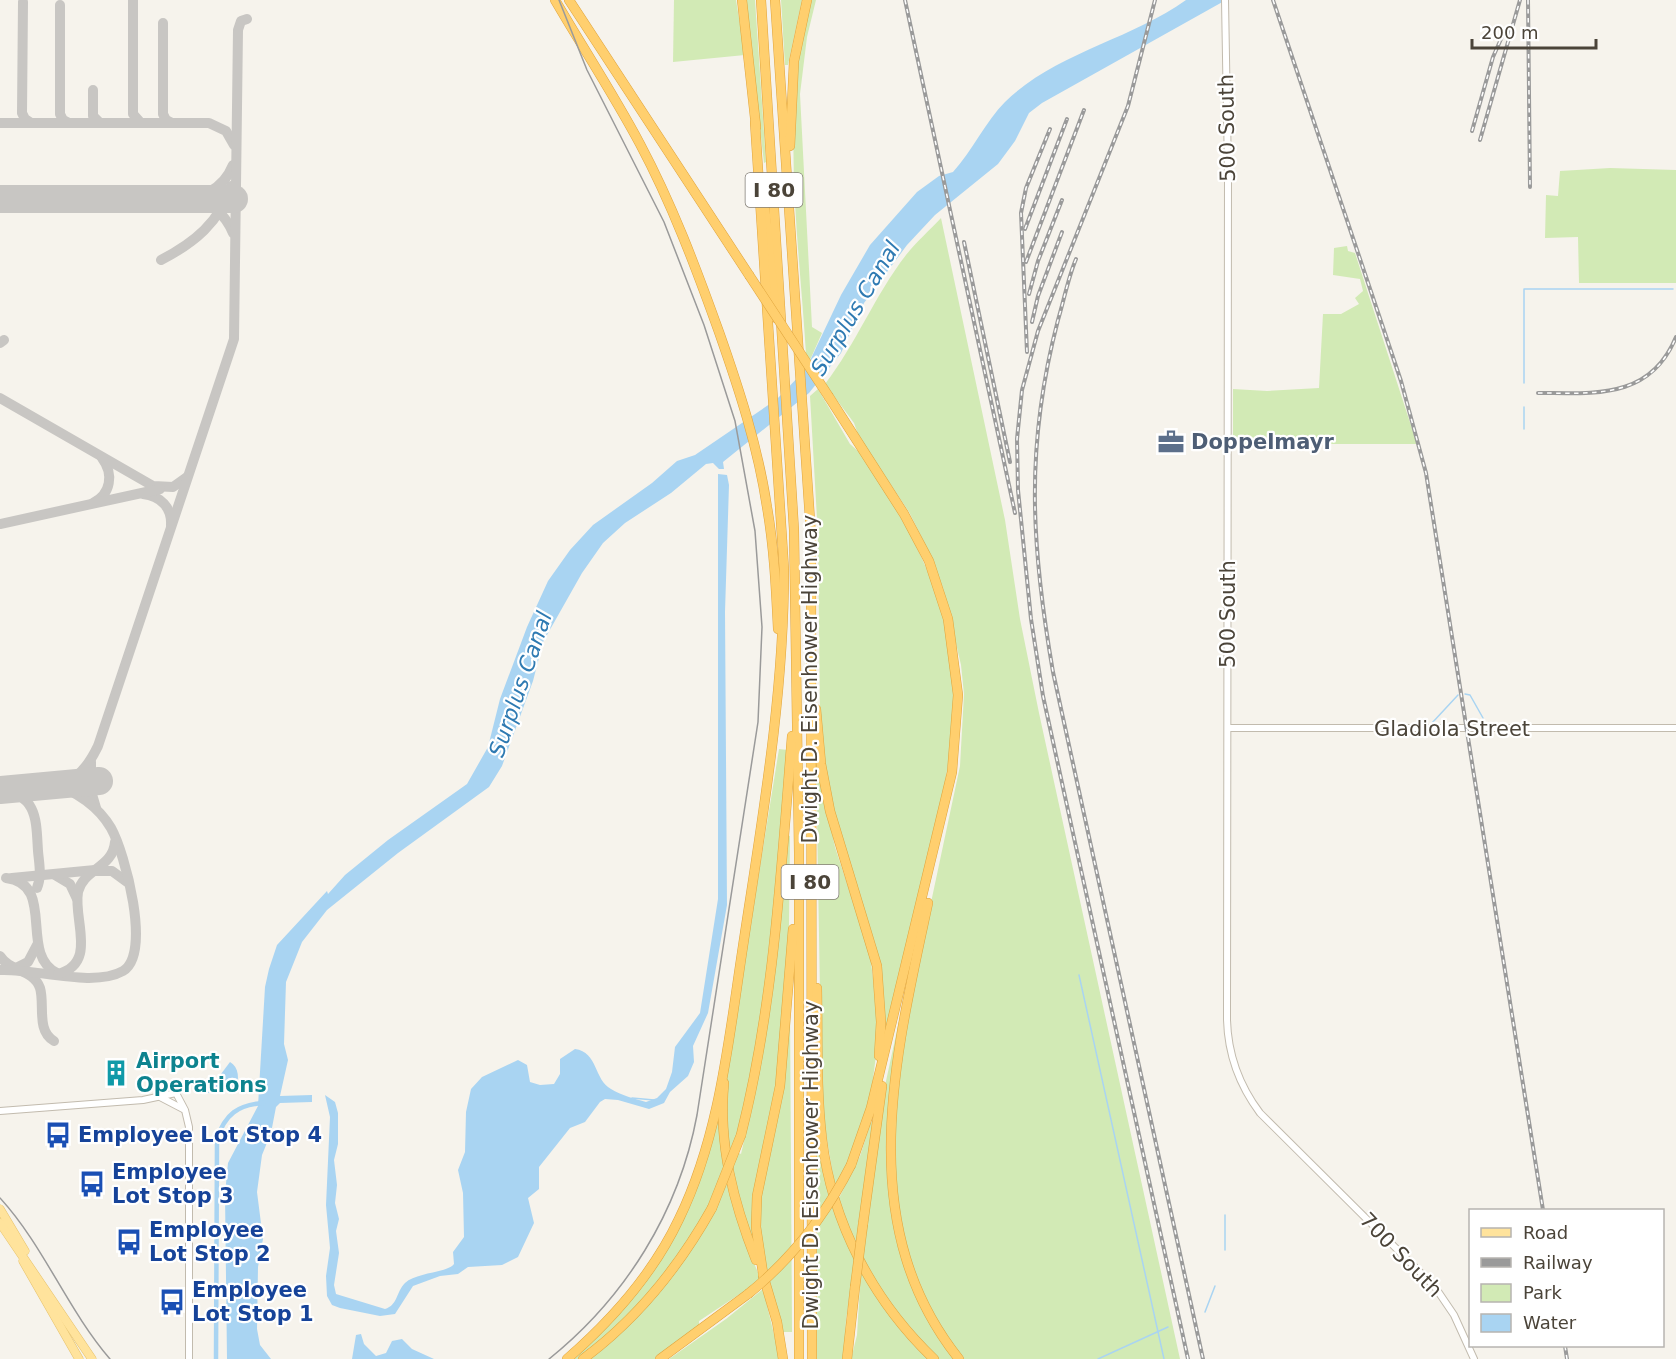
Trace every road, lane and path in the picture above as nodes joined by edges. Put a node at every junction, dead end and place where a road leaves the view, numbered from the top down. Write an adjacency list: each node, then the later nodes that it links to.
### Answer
1 (555, 0): 16 (highway)
2 (570, 0): 15 (highway, bridge)
3 (742, 0): 8 (highway)
4 (761, 0): 10 (highway, Dwight D. Eisenhower Highway / I 80)
5 (775, 0): 9 (highway, Dwight D. Eisenhower Highway / I 80)
6 (807, 0): 9 (highway)
7 (1226, 2): 13 (street, 500 South)
8 (755, 123): 10 (highway); 16 (highway)
9 (790, 226): 11 (highway, Dwight D. Eisenhower Highway / I 80)
10 (786, 380): 12 (highway, Dwight D. Eisenhower Highway / I 80)
11 (811, 644): 18 (highway, Dwight D. Eisenhower Highway / I 80); 21 (highway)
12 (797, 680): 17 (highway, Dwight D. Eisenhower Highway / I 80); 35 (highway, bridge)
13 (1228, 728): 14 (street, Gladiola Street); 25 (street, 500 South)
14 (1676, 728)
15 (957, 736): 19 (highway); 42 (highway)
16 (774, 743): 20 (highway)
17 (799, 852): 30 (highway); 38 (highway, Dwight D. Eisenhower Highway / I 80)
18 (810, 872): 39 (highway, Dwight D. Eisenhower Highway / I 80); 41 (highway)
19 (905, 971): 21 (highway); 40 (highway, bridge)
20 (729, 1036): 30 (highway); 34 (highway)
21 (878, 1076): 36 (highway, bridge)
22 (160, 1097): 23 (street); 23 (street); 24 (street)
23 (185, 1110): 33 (street)
24 (0, 1112)
25 (1336, 1189): 43 (street, 700 South)
26 (0, 1209): 29 (main road)
27 (0, 1223): 28 (main road)
28 (12, 1239): 29 (main road); 31 (main road)
29 (38, 1277): 32 (main road)
30 (765, 1280): 37 (highway)
31 (79, 1359)
32 (92, 1359)
33 (189, 1359)
34 (567, 1359)
35 (583, 1359)
36 (660, 1359)
37 (783, 1359)
38 (798, 1359)
39 (812, 1359)
40 (847, 1359)
41 (933, 1359)
42 (959, 1359)
43 (1474, 1359)

